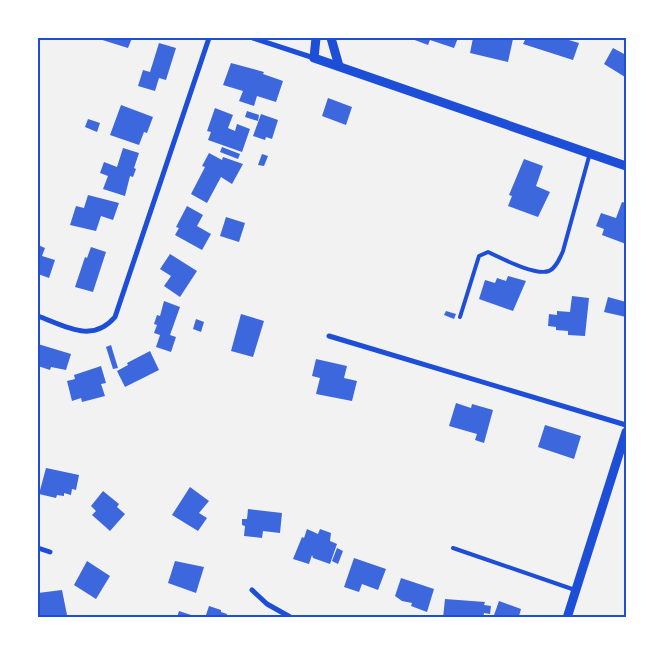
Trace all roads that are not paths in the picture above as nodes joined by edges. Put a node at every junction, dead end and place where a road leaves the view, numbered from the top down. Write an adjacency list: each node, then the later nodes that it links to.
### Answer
1 (209, 38): 9 (street)
2 (254, 38): 5 (street)
3 (316, 38): 5 (street)
4 (331, 38): 6 (street)
5 (314, 58): 6 (street)
6 (338, 66): 7 (street)
7 (590, 153): 8 (street); 10 (lane)
8 (626, 166)
9 (38, 316)
10 (460, 318)
11 (329, 336): 12 (street)
12 (626, 425)
13 (626, 432): 18 (street)
14 (38, 548): 16 (street)
15 (453, 548): 18 (lane)
16 (50, 552)
17 (252, 590): 19 (street)
18 (575, 590): 20 (street)
19 (292, 618)
20 (567, 618)

